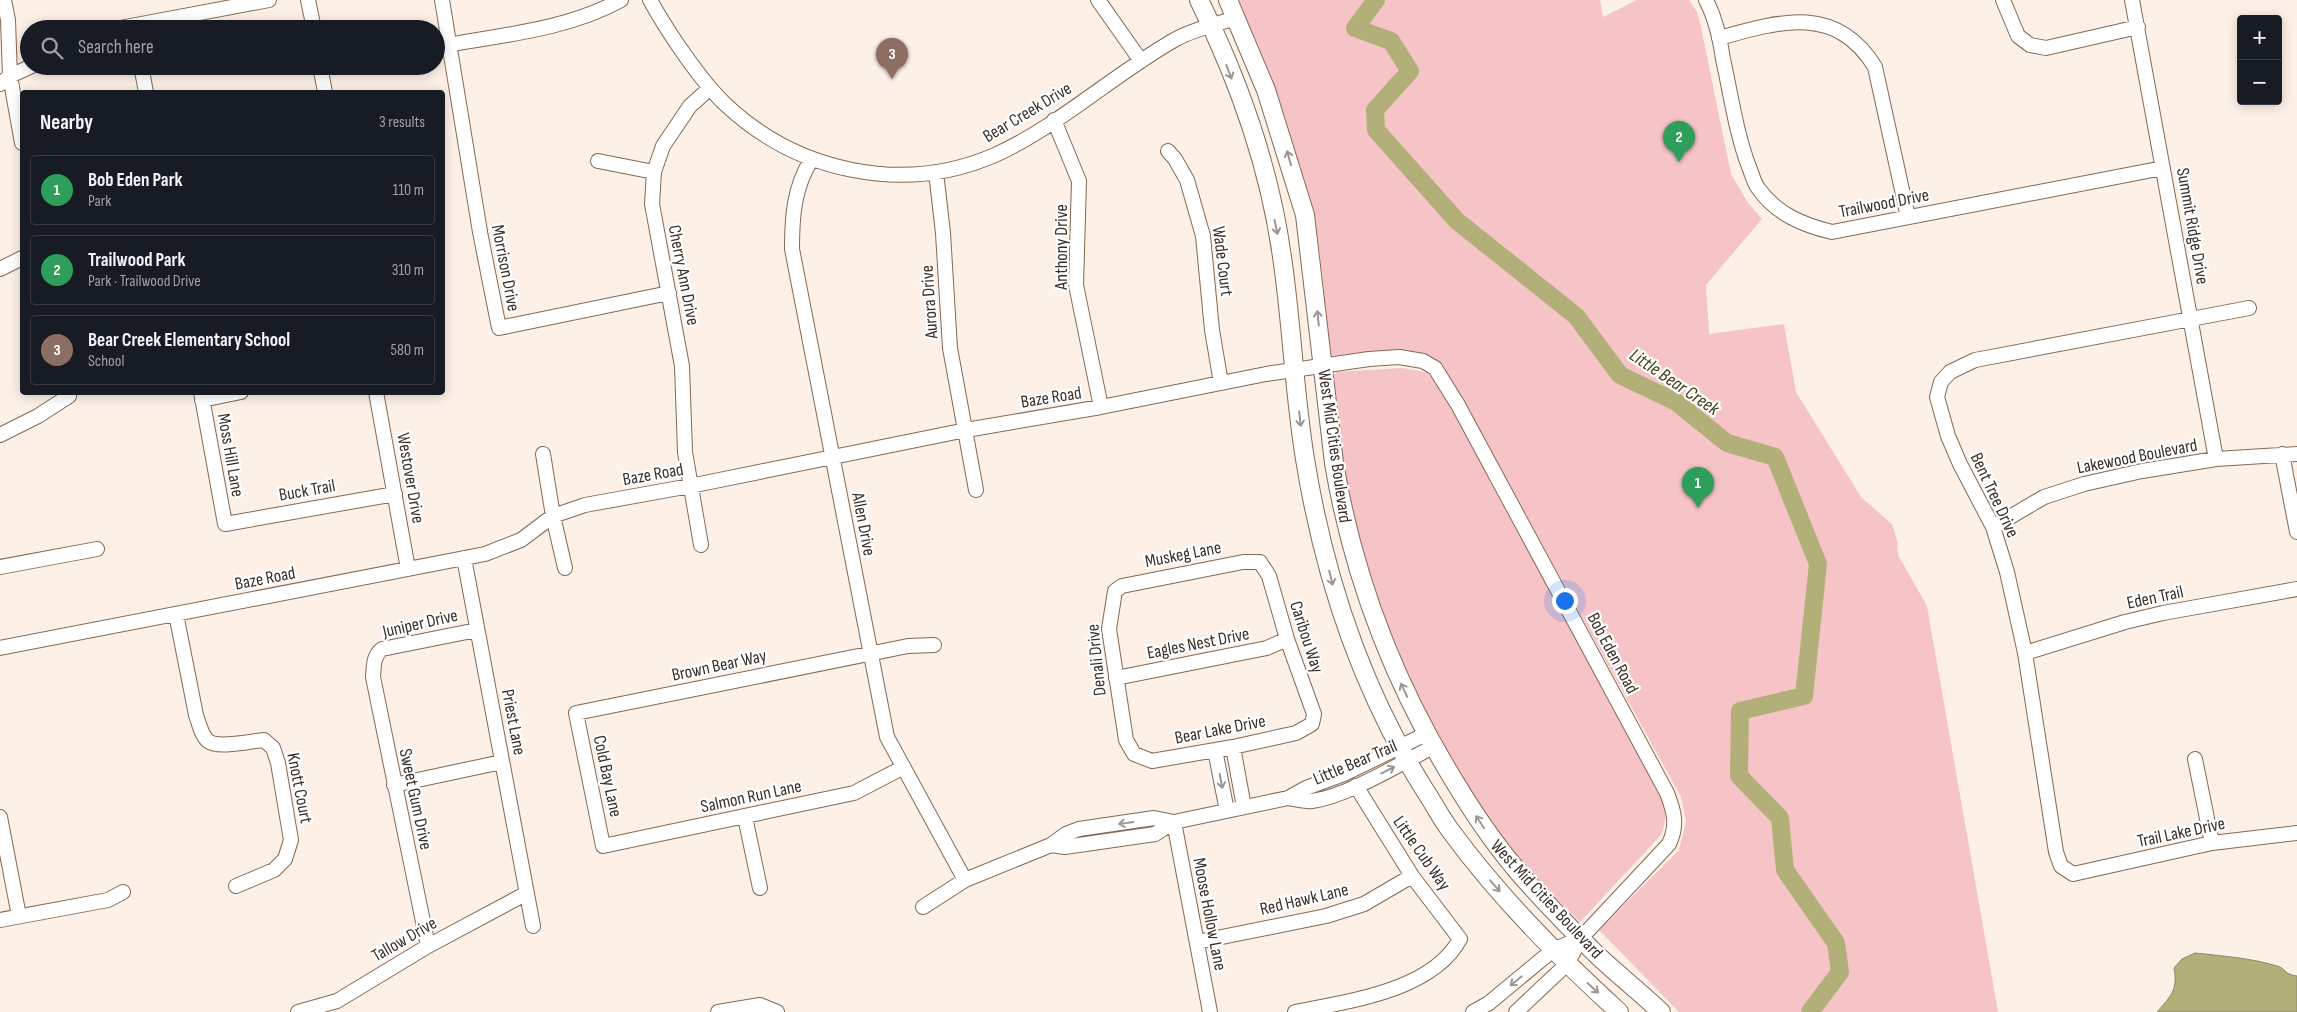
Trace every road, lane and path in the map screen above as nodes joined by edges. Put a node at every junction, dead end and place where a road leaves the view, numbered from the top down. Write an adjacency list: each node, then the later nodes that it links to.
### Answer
1 (4, 0): 26 (street)
2 (269, 0): 14 (street)
3 (308, 0): 15 (street)
4 (442, 0): 16 (street)
5 (621, 0): 20 (street)
6 (650, 0): 27 (street, Bear Creek Drive)
7 (1098, 0): 22 (street)
8 (1199, 0): 17 (main road, West Mid Cities Boulevard)
9 (1228, 0): 13 (main road, West Mid Cities Boulevard)
10 (1706, 0): 19 (street, Trailwood Drive)
11 (2003, 0): 18 (street)
12 (2132, 0): 18 (street, Summit Ridge Drive)
13 (1236, 18): 17 (street, Bear Creek Drive); 44 (main road, West Mid Cities Boulevard, one-way to 13)
14 (169, 20)
15 (312, 20)
16 (442, 20)
17 (1212, 26): 22 (street, Bear Creek Drive); 45 (main road, West Mid Cities Boulevard, one-way to 45)
18 (2138, 27): 35 (street, Summit Ridge Drive)
19 (1720, 38): 38 (street, Trailwood Drive); 38 (street)
20 (445, 45)
21 (445, 55): 41 (street, Morrison Drive)
22 (1141, 61): 30 (street, Bear Creek Drive)
23 (20, 72): 26 (street)
24 (143, 75): 28 (street)
25 (324, 75): 29 (street)
26 (5, 80): 31 (street)
27 (710, 88): 33 (street, Bear Creek Drive); 36 (street, Cherry Ann Drive)
28 (146, 90)
29 (325, 90)
30 (1054, 120): 37 (street, Bear Creek Drive); 50 (street, Anthony Drive)
31 (20, 136)
32 (1168, 151): 46 (street, Wade Court)
33 (811, 160): 37 (street, Bear Creek Drive); 56 (street, Allen Drive)
34 (598, 161): 36 (street)
35 (2163, 168): 38 (street, Trailwood Drive); 43 (street, Summit Ridge Drive)
36 (654, 172): 41 (street, Cherry Ann Drive)
37 (936, 172): 51 (street, Aurora Drive)
38 (1908, 217)
39 (20, 259): 40 (street)
40 (0, 269)
41 (669, 293): 58 (street, Cherry Ann Drive)
42 (2249, 308): 43 (street, Bent Tree Drive)
43 (2190, 320): 57 (street, Summit Ridge Drive); 63 (street, Bent Tree Drive)
44 (1323, 366): 45 (street, Baze Road); 85 (main road, West Mid Cities Boulevard, one-way to 44); 115 (street, Bob Eden Road)
45 (1295, 370): 46 (street, Baze Road); 89 (main road, West Mid Cities Boulevard, one-way to 89)
46 (1221, 383): 50 (street, Baze Road)
47 (377, 395): 60 (street, Westover Drive)
48 (69, 396): 52 (street)
49 (201, 396): 62 (street, Moss Hill Lane)
50 (1101, 408): 51 (street, Baze Road)
51 (966, 430): 56 (street, Baze Road); 59 (street, Aurora Drive)
52 (0, 435)
53 (543, 454): 61 (street)
54 (2282, 454): 55 (street, Lakewood Boulevard); 57 (street, Lakewood Boulevard); 64 (street)
55 (2297, 454)
56 (832, 458): 58 (street, Baze Road); 80 (street, Allen Drive)
57 (2216, 459): 63 (street, Lakewood Boulevard)
58 (690, 486): 61 (street, Baze Road); 65 (street, Cherry Ann Drive)
59 (976, 490)
60 (395, 494): 62 (street, Buck Trail); 71 (street, Westover Drive)
61 (553, 516): 67 (street, Baze Road); 70 (street)
62 (225, 524)
63 (1993, 527): 79 (street, Bent Tree Drive)
64 (2297, 532)
65 (701, 545)
66 (97, 549): 69 (street)
67 (464, 558): 71 (street, Baze Road); 75 (street, Priest Lane)
68 (1260, 562): 73 (street, Muskeg Lane); 76 (street, Caribou Way)
69 (0, 567)
70 (565, 568)
71 (408, 569): 74 (street, Baze Road)
72 (2297, 589): 79 (street, Eden Trail)
73 (1115, 591): 82 (street, Denali Drive)
74 (176, 614): 78 (street, Baze Road); 107 (street, Knott Court)
75 (477, 630): 81 (street, Juniper Drive); 91 (street, Priest Lane)
76 (1287, 639): 82 (street, Eagles Nest Drive); 84 (street, Caribou Way)
77 (934, 645): 80 (street, Brown Bear Way)
78 (0, 648)
79 (2024, 653): 104 (street, Bent Tree Drive)
80 (870, 654): 83 (street, Brown Bear Way); 92 (street, Allen Drive)
81 (375, 659): 93 (street, Sweet Gum Drive)
82 (1116, 678): 88 (street, Denali Drive)
83 (576, 713): 103 (street, Cold Bay Lane)
84 (1312, 724): 86 (street, Bear Lake Drive)
85 (1430, 740): 89 (street, Little Bear Trail); 115 (main road, West Mid Cities Boulevard, one-way to 85)
86 (1234, 747): 87 (street, Bear Lake Drive); 96 (street)
87 (1215, 750): 88 (street, Bear Lake Drive); 97 (street, one-way to 97)
88 (1134, 754)
89 (1403, 754): 94 (street, Little Bear Trail, one-way to 89); 95 (street, Little Bear Trail); 118 (main road, West Mid Cities Boulevard, one-way to 118)
90 (2195, 758): 102 (street)
91 (502, 762): 93 (street); 110 (street, Priest Lane)
92 (902, 768): 99 (street, Salmon Run Lane); 106 (street, Allen Drive)
93 (394, 785): 117 (street, Sweet Gum Drive)
94 (1356, 786): 95 (street, Little Bear Trail); 105 (street, Little Cub Way)
95 (1288, 798): 96 (street, Little Bear Trail)
96 (1244, 807): 97 (street, Little Bear Trail)
97 (1227, 811): 100 (street, Little Bear Trail)
98 (0, 817): 112 (street)
99 (745, 817): 103 (street, Salmon Run Lane); 108 (street)
100 (1174, 822): 106 (street, Little Bear Trail); 116 (street, Moose Hollow Lane)
101 (2297, 833): 102 (street, Trail Lake Drive)
102 (2212, 843): 104 (street, Trail Lake Drive)
103 (603, 846)
104 (2073, 874)
105 (1412, 876): 116 (street, Red Hawk Lane); 124 (street, Little Cub Way)
106 (965, 880): 111 (street)
107 (236, 886)
108 (760, 888)
109 (123, 892): 112 (street)
110 (527, 893): 114 (street, Priest Lane); 117 (street, Tallow Drive)
111 (923, 907)
112 (19, 916): 113 (street)
113 (0, 920)
114 (533, 926)
115 (1581, 938): 118 (street); 119 (street); 128 (main road, West Mid Cities Boulevard)
116 (1197, 942): 123 (street, Moose Hollow Lane)
117 (428, 946): 120 (street, Tallow Drive)
118 (1553, 950): 119 (main road, West Mid Cities Boulevard); 125 (street, one-way to 125)
119 (1567, 964): 126 (street); 127 (main road, West Mid Cities Boulevard, one-way to 127)
120 (298, 1012)
121 (718, 1012): 122 (street)
122 (777, 1012)
123 (1210, 1012)
124 (1296, 1012)
125 (1473, 1012)
126 (1516, 1012)
127 (1619, 1012)
128 (1661, 1012)

